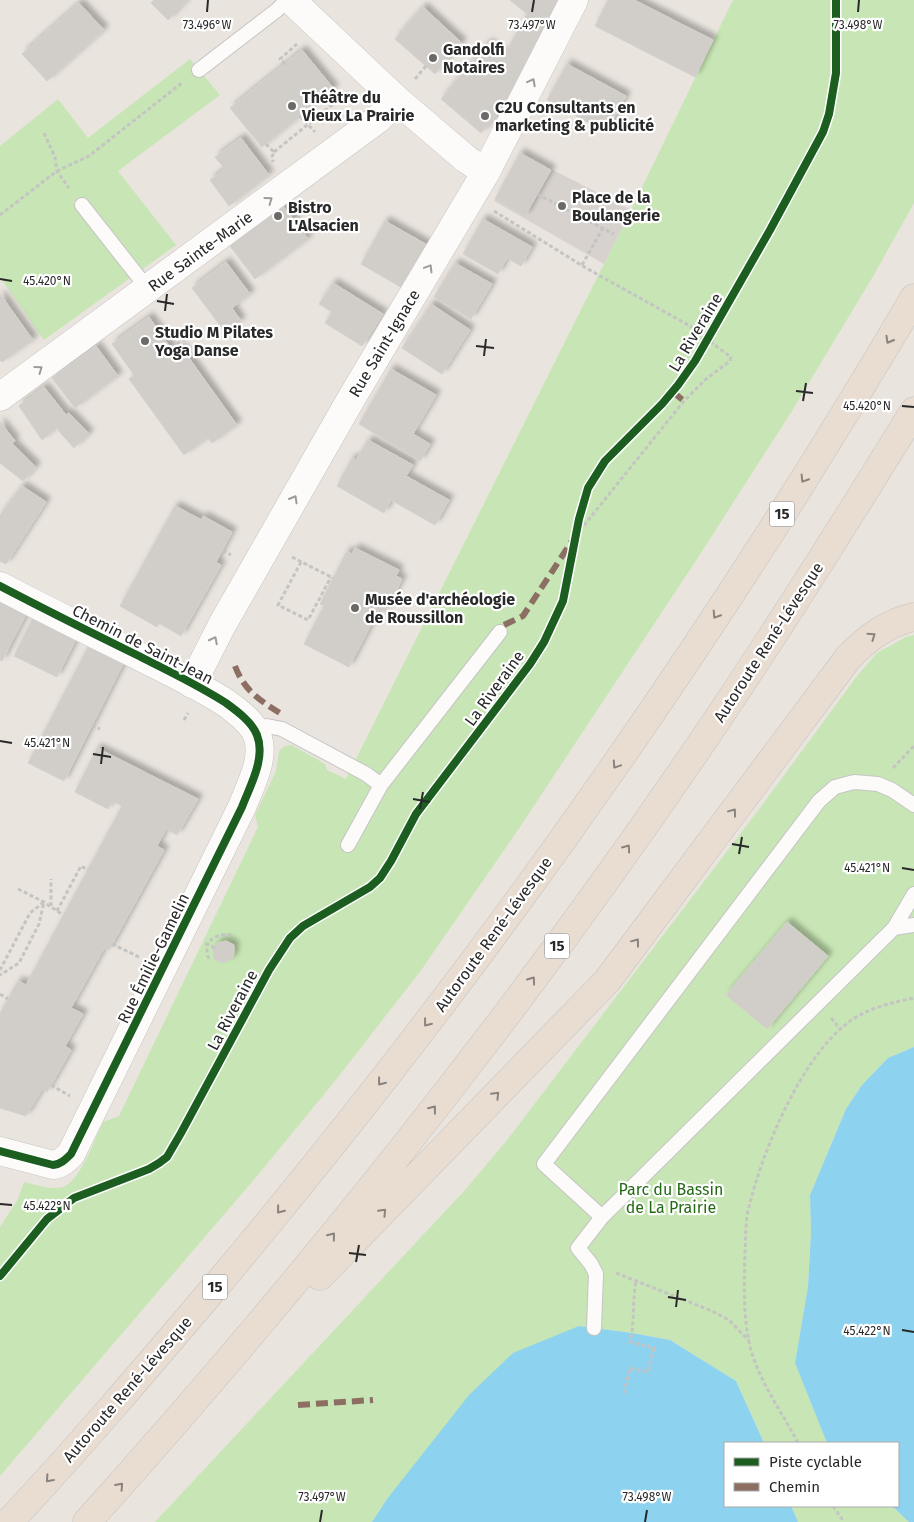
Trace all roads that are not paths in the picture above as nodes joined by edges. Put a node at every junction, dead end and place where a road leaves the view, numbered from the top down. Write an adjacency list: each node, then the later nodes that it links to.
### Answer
1 (286, 0): 4 (lane)
2 (291, 0): 5 (street)
3 (574, 0): 6 (street, Rue Saint-Ignace, one-way to 3)
4 (199, 70)
5 (403, 92): 6 (street); 8 (street, Rue Sainte-Marie, one-way to 5)
6 (486, 172): 15 (street, Rue Saint-Ignace, one-way to 6)
7 (82, 205): 8 (lane)
8 (148, 289): 10 (street, Rue Sainte-Marie, one-way to 8)
9 (914, 298): 27 (highway, Autoroute René-Lévesque / 15, one-way to 27)
10 (0, 397)
11 (914, 411): 26 (highway, Autoroute René-Lévesque / 15, one-way to 11)
12 (0, 586): 15 (street, Chemin de Saint-Jean)
13 (914, 617): 26 (highway, one-way to 13)
14 (500, 632): 17 (lane)
15 (192, 684): 16 (street, Chemin de Saint-Jean)
16 (257, 737): 17 (lane); 23 (street, Rue Émilie-Gamelin)
17 (382, 785): 19 (lane)
18 (914, 805): 24 (lane)
19 (348, 845)
20 (914, 894): 22 (lane)
21 (914, 925): 22 (lane)
22 (894, 928): 24 (lane)
23 (0, 1151)
24 (602, 1217): 25 (lane)
25 (594, 1328)
26 (154, 1448): 28 (highway, Autoroute René-Lévesque / 15, one-way to 26)
27 (9, 1522)
28 (87, 1522)

